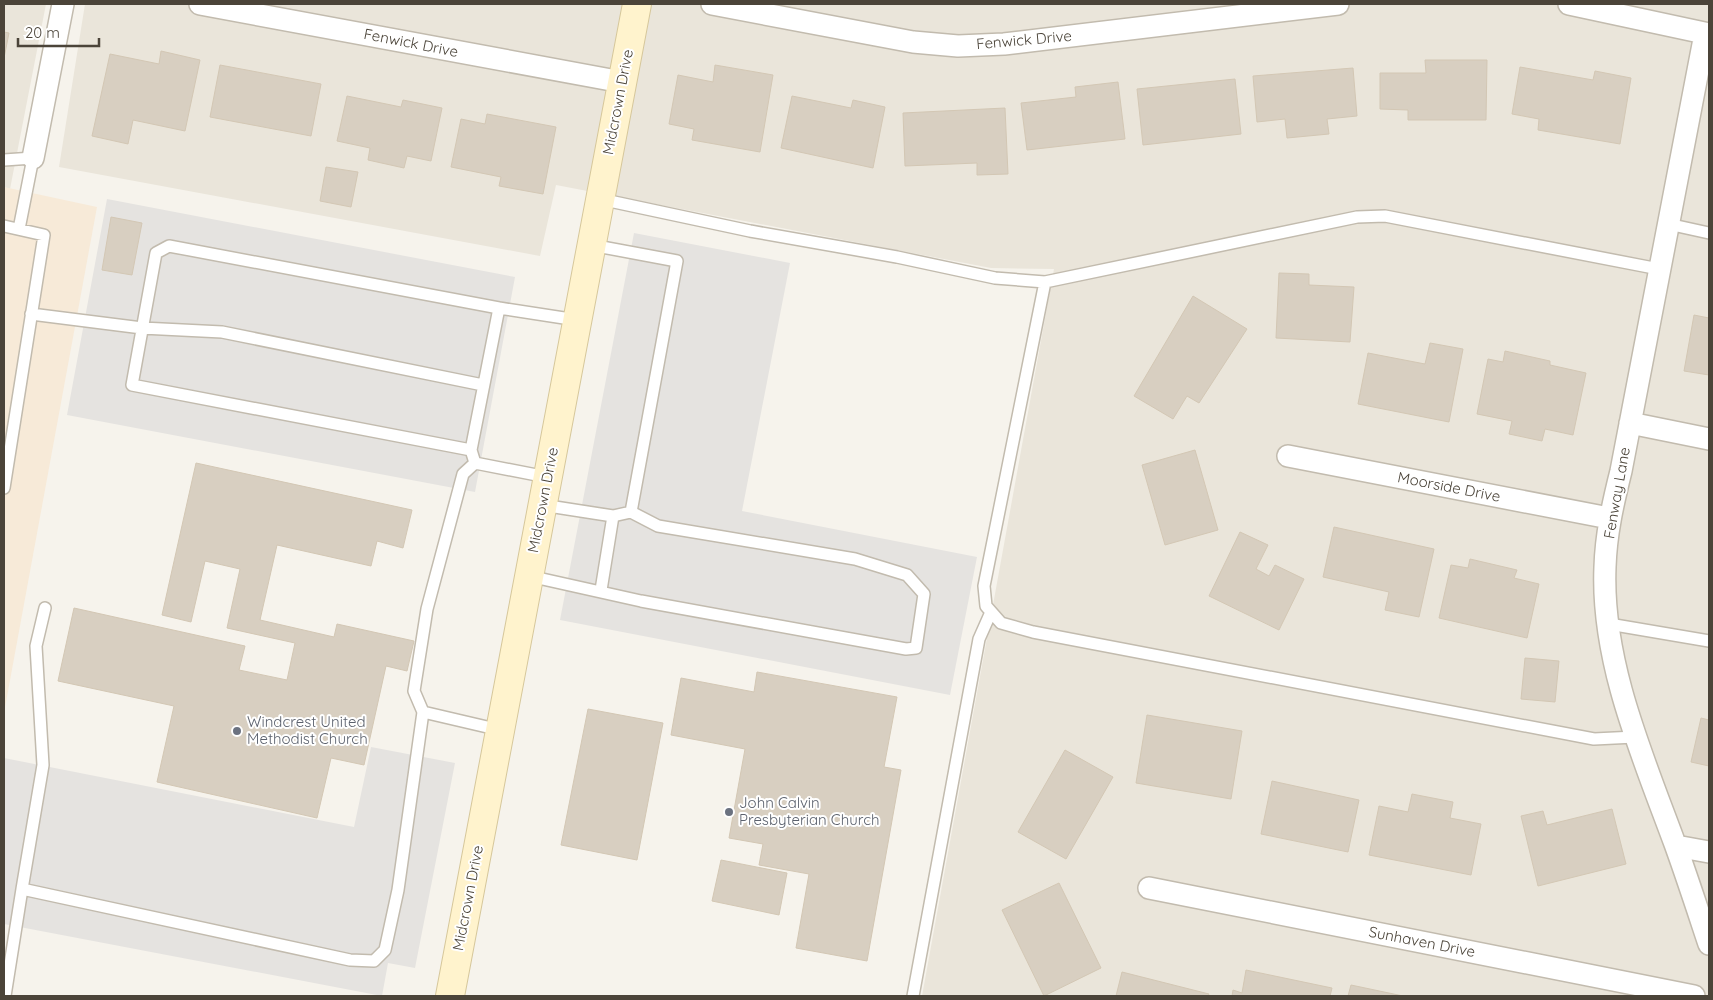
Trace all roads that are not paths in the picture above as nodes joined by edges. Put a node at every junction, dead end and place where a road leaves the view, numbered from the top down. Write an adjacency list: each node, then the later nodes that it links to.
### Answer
1 (63, 4): 9 (street)
2 (200, 4): 8 (street, Fenwick Drive)
3 (637, 4): 8 (street, Midcrown Drive)
4 (712, 4): 5 (street, Fenwick Drive)
5 (1338, 4)
6 (1570, 4): 7 (street)
7 (1707, 34): 12 (street, Fenway Lane)
8 (622, 82): 11 (street, Midcrown Drive)
9 (33, 158): 10 (lane); 14 (lane)
10 (4, 160)
11 (600, 199): 16 (street, Midcrown Drive); 18 (lane)
12 (1668, 224): 15 (lane); 17 (street, Fenway Lane)
13 (4, 226): 14 (lane)
14 (19, 229): 20 (lane)
15 (1709, 233)
16 (591, 244): 21 (street, Midcrown Drive); 32 (lane)
17 (1659, 269): 18 (lane); 24 (street, Fenway Lane)
18 (1045, 282): 38 (lane)
19 (499, 308): 21 (lane); 22 (lane); 23 (lane)
20 (31, 314): 22 (lane); 30 (lane)
21 (577, 320): 29 (street, Midcrown Drive)
22 (142, 328): 23 (lane); 26 (lane)
23 (483, 385): 26 (lane)
24 (1630, 423): 25 (street); 34 (street, Fenway Lane)
25 (1709, 439)
26 (471, 450): 28 (lane)
27 (1288, 456): 34 (street, Moorside Drive)
28 (475, 463): 29 (lane); 41 (lane)
29 (548, 477): 31 (street, Midcrown Drive)
30 (4, 488)
31 (542, 505): 33 (lane); 35 (street, Midcrown Drive)
32 (631, 512): 33 (lane); 36 (lane)
33 (613, 516): 36 (lane)
34 (1609, 518): 39 (street, Fenway Lane)
35 (529, 576): 36 (lane); 42 (street, Midcrown Drive)
36 (601, 590)
37 (45, 608): 47 (lane)
38 (991, 612): 43 (lane); 51 (lane)
39 (1609, 624): 40 (lane); 43 (street, Fenway Lane)
40 (1709, 642)
41 (423, 712): 42 (lane); 47 (lane)
42 (500, 730): 50 (street, Midcrown Drive)
43 (1635, 737): 44 (street, Fenway Lane)
44 (1676, 846): 45 (street); 48 (street, Fenway Lane)
45 (1709, 852)
46 (1149, 888): 52 (street, Sunhaven Drive)
47 (22, 889): 49 (lane)
48 (1709, 944)
49 (5, 996)
50 (450, 996)
51 (913, 996)
52 (1694, 996)

